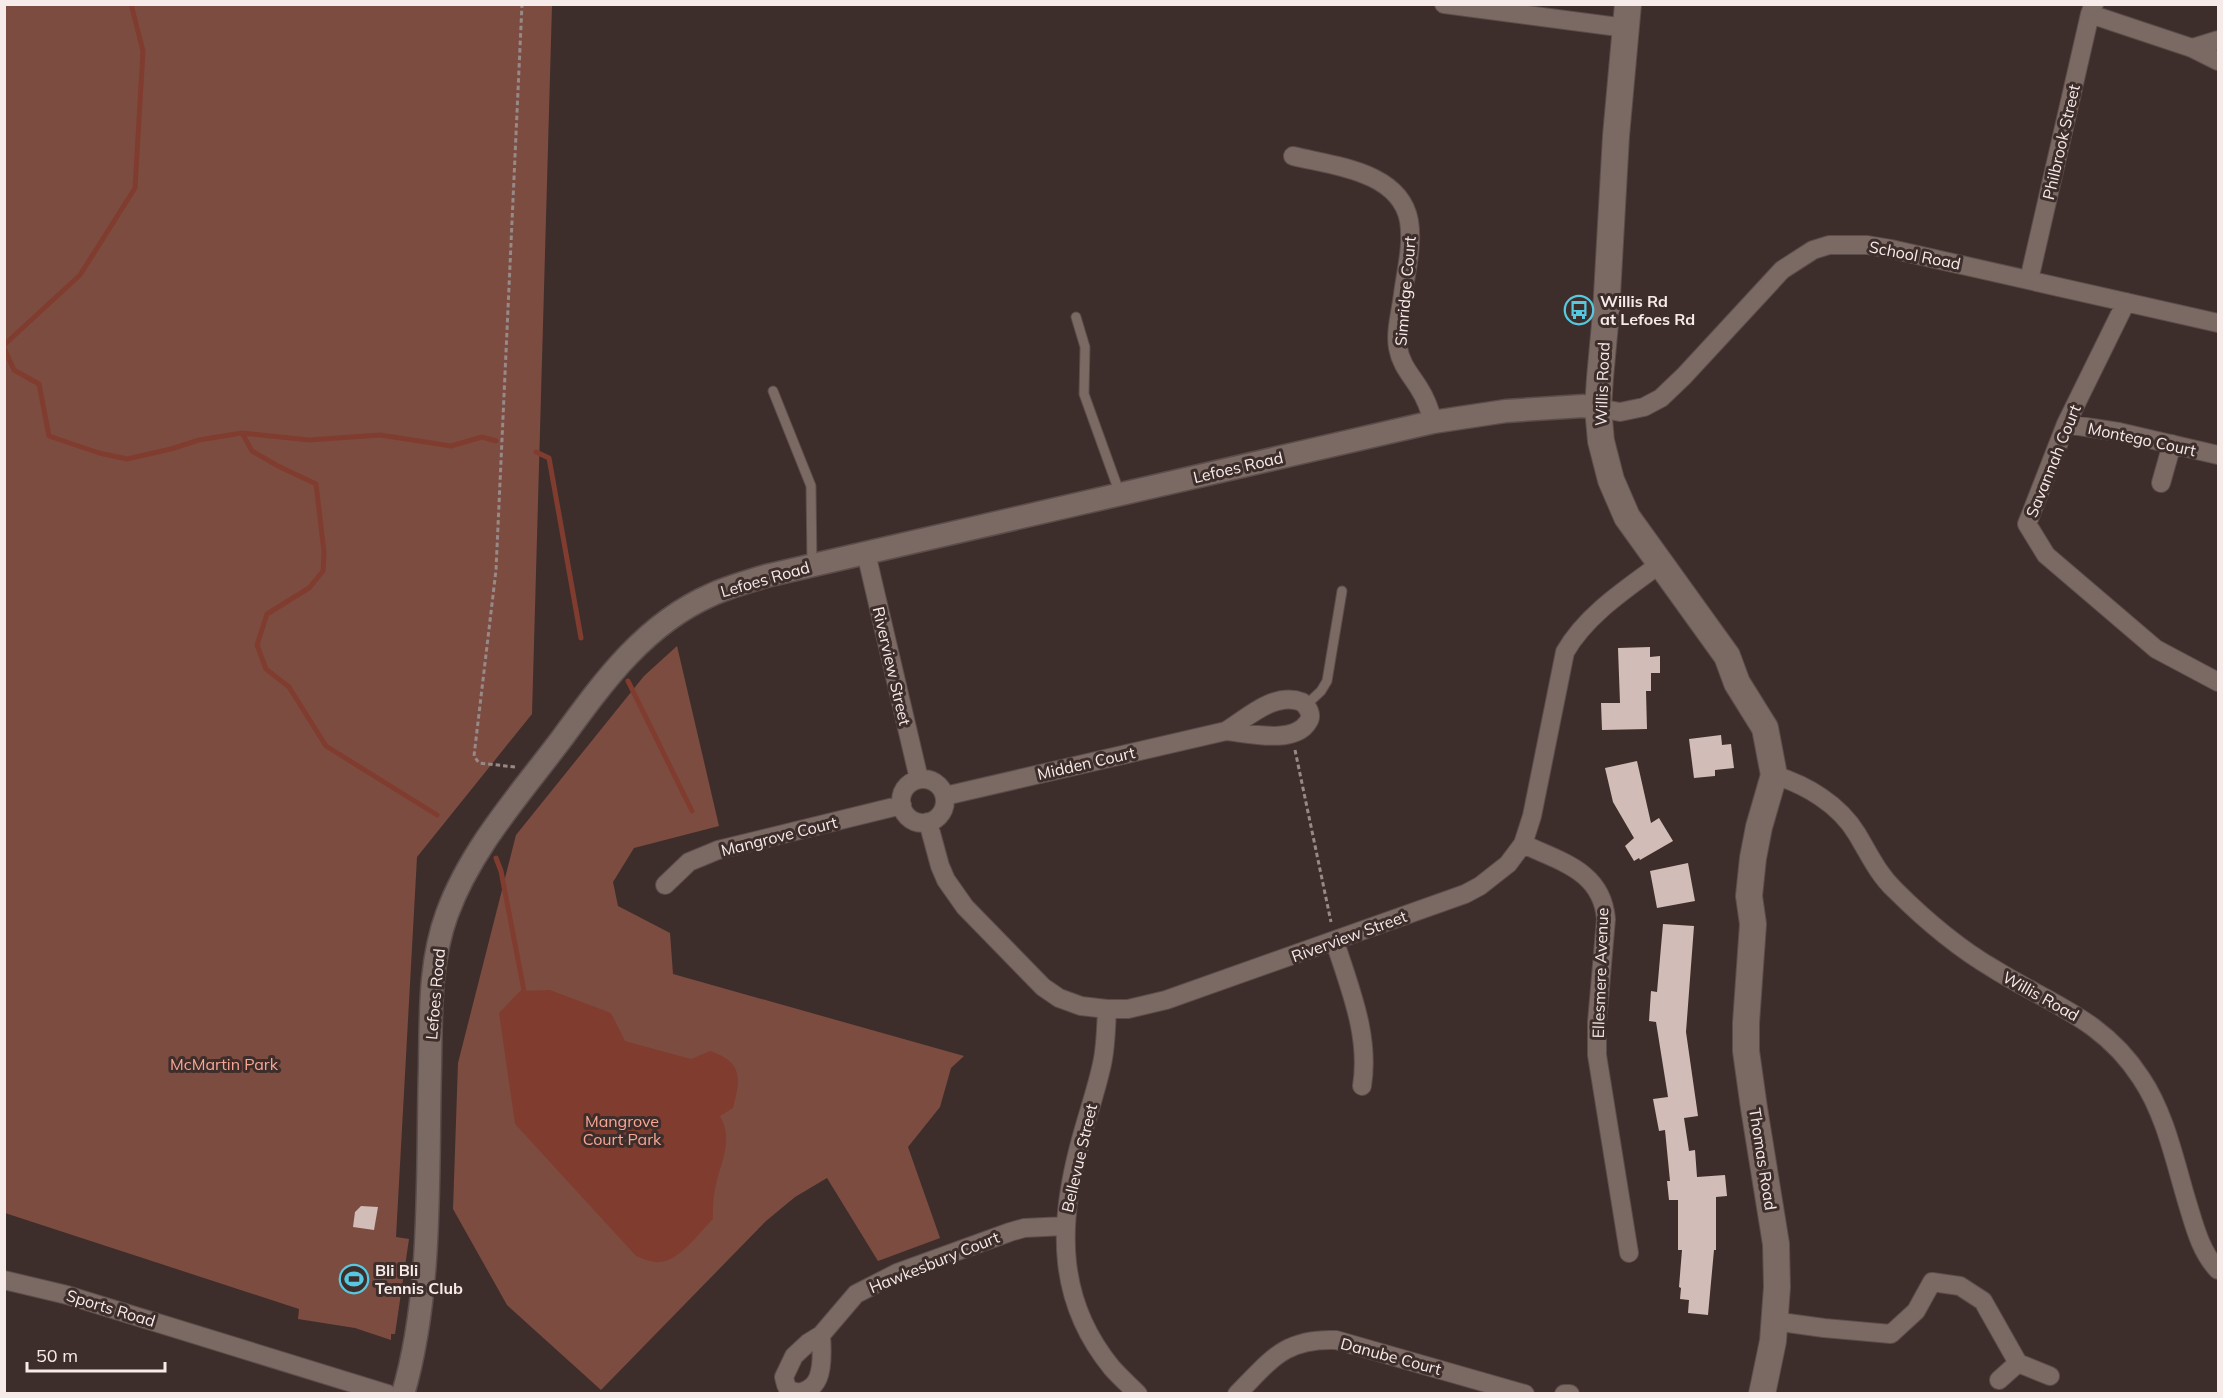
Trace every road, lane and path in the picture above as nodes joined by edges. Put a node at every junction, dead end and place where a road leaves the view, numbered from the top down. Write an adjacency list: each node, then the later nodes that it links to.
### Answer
1 (522, 4): 30 (path)
2 (1444, 4): 3 (street)
3 (1498, 9): 5 (street)
4 (2092, 9): 7 (street); 10 (street, Philbrook Street)
5 (1627, 16): 15 (main road, Willis Road)
6 (2218, 40): 7 (street)
7 (2192, 48): 8 (street)
8 (2218, 61)
9 (1293, 156): 16 (street, Simridge Court)
10 (2029, 280): 11 (street, School Road); 15 (street, School Road)
11 (2126, 302): 13 (street, School Road); 17 (street, Savannah Court)
12 (1076, 317): 21 (lane)
13 (2218, 323)
14 (773, 392): 24 (lane)
15 (1598, 408): 16 (street, Lefoes Road); 23 (main road, Willis Road)
16 (1433, 422): 21 (street, Lefoes Road)
17 (2066, 424): 18 (street, Montego Court); 26 (street, Savannah Court)
18 (2172, 444): 19 (street, Montego Court); 20 (street)
19 (2218, 455)
20 (2161, 483)
21 (1120, 494): 22 (street, Lefoes Road)
22 (866, 554): 24 (street, Lefoes Road); 32 (street, Riverview Street)
23 (1660, 564): 31 (main road, Willis Road); 36 (street, Riverview Street)
24 (812, 566): 30 (street, Lefoes Road)
25 (1342, 591): 27 (lane)
26 (2218, 682)
27 (1306, 705): 28 (street, Midden Court); 29 (street)
28 (1226, 730): 29 (street, Midden Court); 33 (street, Midden Court)
29 (1292, 733): 38 (path)
30 (534, 775): 51 (street, Lefoes Road)
31 (1781, 777): 43 (street, Willis Road); 45 (main road, Thomas Road)
32 (919, 779): 33 (street); 34 (street)
33 (945, 796): 35 (street)
34 (902, 806): 35 (street); 37 (street, Mangrove Court)
35 (928, 822): 39 (street, Riverview Street)
36 (1523, 844): 38 (street, Riverview Street); 42 (street, Ellesmere Avenue)
37 (665, 885)
38 (1335, 942): 39 (street, Riverview Street); 40 (street)
39 (1107, 1009): 41 (street, Bellevue Street)
40 (1362, 1086)
41 (1065, 1226): 46 (street, Hawkesbury Court); 52 (street, Bellevue Street)
42 (1629, 1253)
43 (2218, 1270)
44 (4, 1280): 50 (street, Sports Road)
45 (1774, 1321): 47 (street); 57 (main road, Thomas Road)
46 (821, 1335)
47 (2018, 1363): 48 (street); 49 (street)
48 (2050, 1376)
49 (1999, 1380)
50 (388, 1394)
51 (403, 1394)
52 (1138, 1394)
53 (1237, 1394): 54 (street, Danube Court)
54 (1525, 1394)
55 (1564, 1394): 56 (street)
56 (1570, 1394)
57 (1762, 1394)

